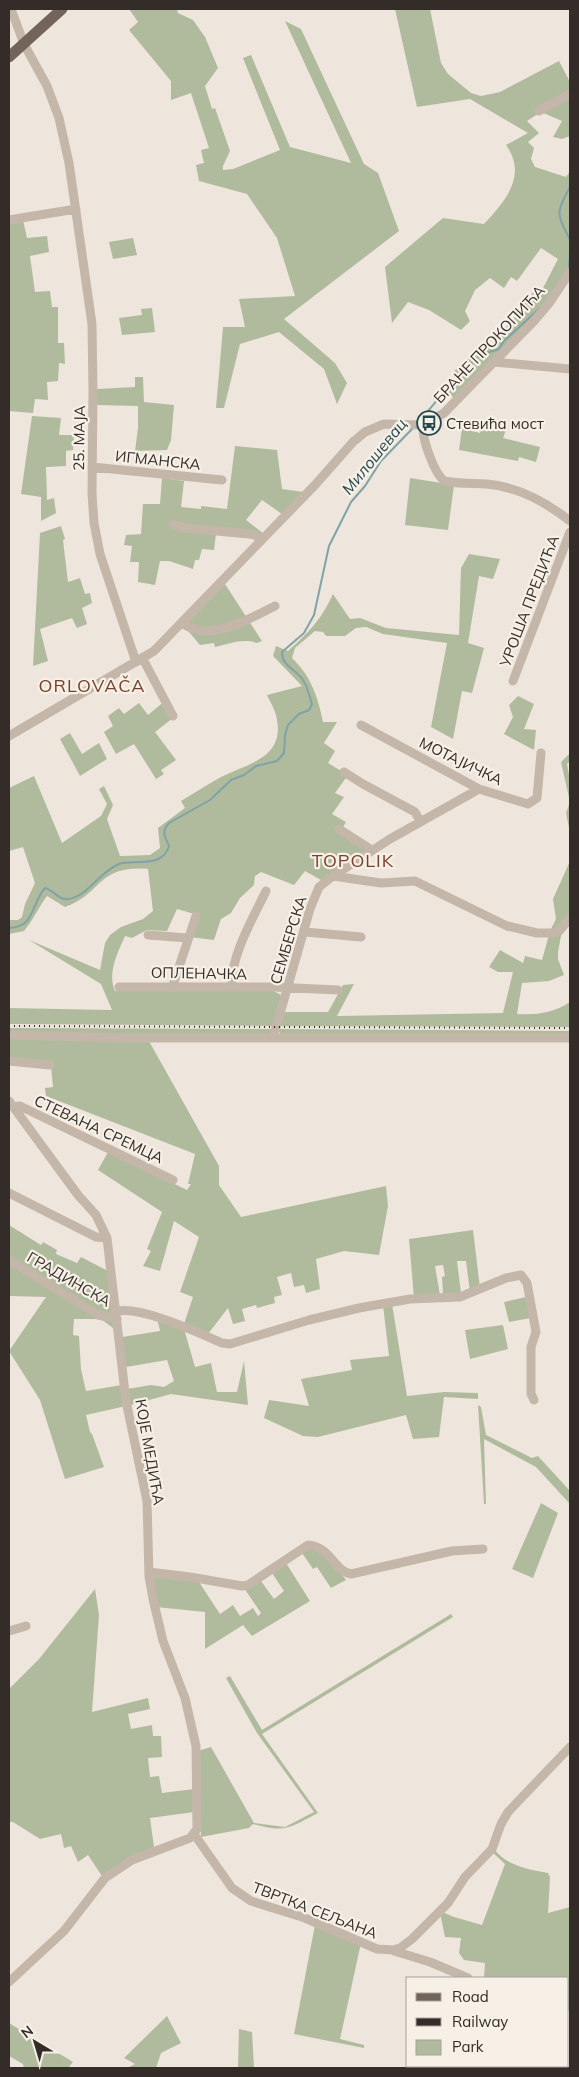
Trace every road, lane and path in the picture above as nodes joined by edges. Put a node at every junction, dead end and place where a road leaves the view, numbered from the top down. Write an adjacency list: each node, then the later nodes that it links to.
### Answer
1 (11, 9): 3 (street, 25. МАЈА)
2 (62, 9): 3 (main road)
3 (24, 44): 4 (main road); 7 (street, 25. МАЈА)
4 (9, 58)
5 (570, 94): 6 (street)
6 (540, 111)
7 (76, 209): 8 (street); 13 (street, 25. МАЈА)
8 (9, 220)
9 (570, 272): 10 (street, БРАНЕ ПРОКОПИЋА)
10 (494, 362): 11 (street); 12 (street, БРАНЕ ПРОКОПИЋА)
11 (570, 369)
12 (421, 425): 15 (street); 18 (street)
13 (92, 467): 14 (street, ИГМАНСКА); 21 (street, 25. МАЈА)
14 (222, 480)
15 (570, 521)
16 (174, 524): 18 (street)
17 (570, 532): 22 (street, УРОША ПРЕДИЋА)
18 (261, 540): 20 (street)
19 (275, 606): 20 (street)
20 (182, 623): 21 (street)
21 (139, 661): 23 (street); 25 (street)
22 (513, 680)
23 (174, 716)
24 (360, 726): 28 (street, МОТАЈИЧКА)
25 (9, 736)
26 (541, 754): 28 (street, МОТАЈИЧКА)
27 (344, 772): 29 (street)
28 (479, 789): 29 (street, СЕМБЕРСКА)
29 (420, 821): 31 (street, СЕМБЕРСКА)
30 (339, 829): 31 (street)
31 (372, 850): 32 (street, СЕМБЕРСКА)
32 (332, 876): 35 (street); 36 (street, СЕМБЕРСКА)
33 (266, 891): 42 (street)
34 (196, 916): 39 (street)
35 (570, 918)
36 (305, 932): 38 (street); 43 (street, СЕМБЕРСКА)
37 (148, 934): 39 (street)
38 (361, 937)
39 (188, 938): 41 (street)
40 (119, 988): 41 (street, ОПЛЕНАЧКА)
41 (172, 988): 42 (street, ОПЛЕНАЧКА)
42 (232, 988): 43 (street, ОПЛЕНАЧКА)
43 (288, 989): 44 (street, ОПЛЕНАЧКА); 46 (street, СЕМБЕРСКА)
44 (338, 990)
45 (9, 1035): 46 (street)
46 (273, 1038): 47 (street)
47 (570, 1038)
48 (9, 1061): 49 (street)
49 (50, 1065)
50 (11, 1104): 51 (street, СТЕВАНА СРЕМЦА); 53 (street, КОЈЕ МЕДИЋА)
51 (174, 1180)
52 (9, 1193): 53 (street)
53 (107, 1238): 55 (street, КОЈЕ МЕДИЋА)
54 (9, 1260): 55 (street, ГРАДИНСКА)
55 (117, 1315): 56 (street, ГРАДИНСКА); 58 (street, КОЈЕ МЕДИЋА)
56 (534, 1400)
57 (482, 1549): 58 (street)
58 (149, 1572): 62 (street, КОЈЕ МЕДИЋА)
59 (26, 1626): 60 (street)
60 (9, 1631)
61 (570, 1747): 63 (street, ТВРТКА СЕЉАНА)
62 (194, 1834): 63 (street, ТВРТКА СЕЉАНА); 65 (street)
63 (393, 1950): 64 (street)
64 (466, 1977)
65 (9, 1982)

